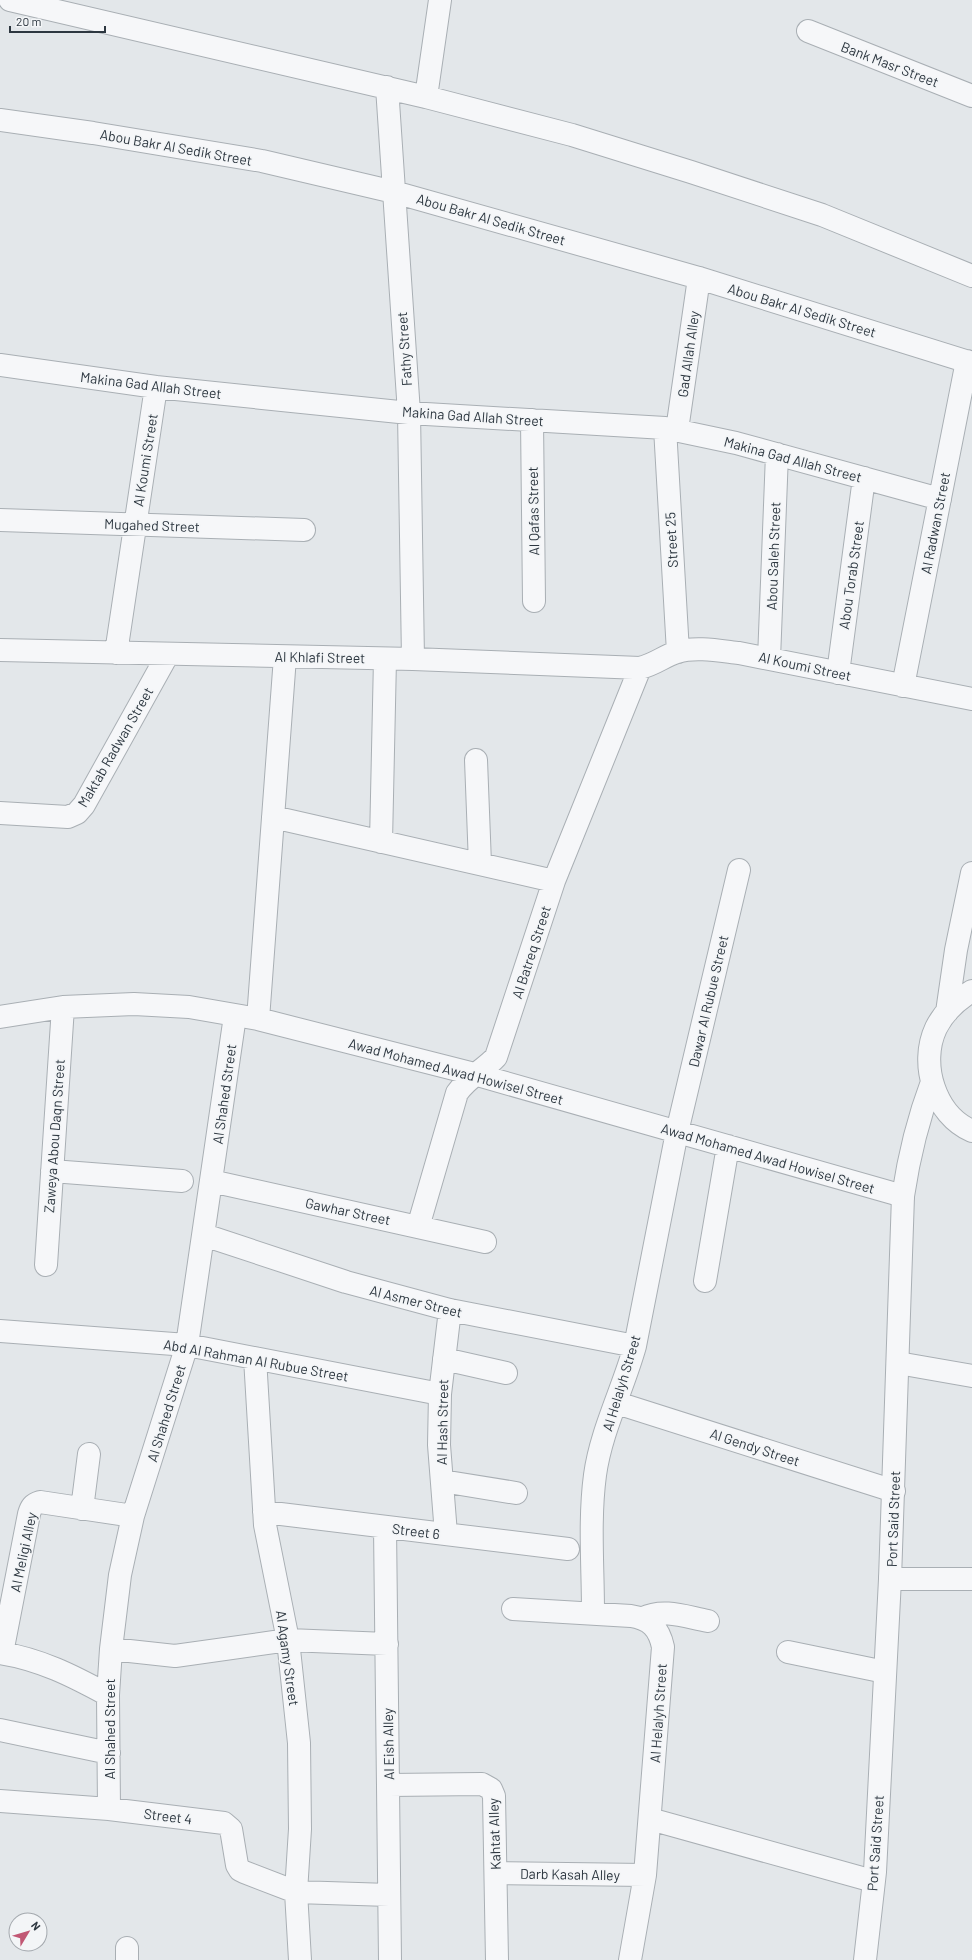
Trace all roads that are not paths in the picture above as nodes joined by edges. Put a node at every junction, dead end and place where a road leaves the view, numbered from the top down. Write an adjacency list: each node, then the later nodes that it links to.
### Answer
1 (10, 0): 3 (street)
2 (440, 0): 7 (street)
3 (81, 8): 5 (street)
4 (808, 31): 6 (street, Bank Masr Street)
5 (387, 88): 7 (street); 9 (street, Fathy Street)
6 (972, 96)
7 (426, 97): 10 (street)
8 (0, 120): 9 (street, Abou Bakr Al Sedik Street)
9 (394, 192): 11 (street, Abou Bakr Al Sedik Street); 15 (street, Fathy Street)
10 (972, 276)
11 (699, 278): 12 (street, Abou Bakr Al Sedik Street); 17 (street, Gad Allah Alley)
12 (970, 362): 20 (street, Al Radwan Street)
13 (0, 365): 14 (street, Makina Gad Allah Street)
14 (156, 387): 15 (street, Makina Gad Allah Street); 22 (street, Al Koumi Street)
15 (409, 413): 16 (street, Makina Gad Allah Street); 32 (street, Fathy Street)
16 (532, 420): 17 (street, Makina Gad Allah Street); 24 (street, Al Qafas Street)
17 (671, 429): 18 (street, Makina Gad Allah Street); 27 (street, Street 25)
18 (777, 454): 19 (street, Makina Gad Allah Street); 30 (street, Abou Saleh Street)
19 (864, 478): 20 (street, Makina Gad Allah Street); 34 (street, Abou Torab Street)
20 (940, 499): 35 (street, Al Radwan Street)
21 (0, 520): 22 (street, Mugahed Street)
22 (136, 524): 23 (street, Mugahed Street); 26 (street, Al Koumi Street)
23 (304, 530)
24 (534, 601)
25 (0, 650): 26 (street, Al Khlafi Street)
26 (116, 652): 28 (street, Al Khlafi Street)
27 (678, 652): 30 (street, Al Koumi Street); 33 (street, Al Koumi Street)
28 (168, 654): 29 (street, Al Khlafi Street); 38 (street, Maktab Radwan Street)
29 (285, 657): 31 (street, Al Khlafi Street); 39 (street)
30 (769, 658): 34 (street, Al Koumi Street)
31 (385, 659): 32 (street, Al Khlafi Street); 40 (street)
32 (412, 659): 33 (street, Al Khlafi Street)
33 (640, 668): 44 (street, Al Batreq Street)
34 (838, 673): 35 (street, Al Koumi Street)
35 (903, 686): 36 (street, Al Koumi Street)
36 (972, 699)
37 (476, 760): 41 (street)
38 (0, 813)
39 (273, 817): 40 (street); 50 (street)
40 (381, 842): 41 (street)
41 (480, 864): 44 (street)
42 (739, 870): 54 (street, Dawar Al Rubue Street)
43 (972, 873): 47 (street)
44 (554, 881): 51 (street, Al Batreq Street)
45 (972, 991): 47 (street)
46 (63, 1007): 48 (street, Awad Mohamed Awad Howisel Street); 49 (street, Awad Mohamed Awad Howisel Street); 56 (street, Zaweya Abou Daqn Street)
47 (947, 1012): 52 (street)
48 (235, 1016): 50 (street, Awad Mohamed Awad Howisel Street); 58 (street, Al Shahed Street)
49 (0, 1017)
50 (258, 1019): 51 (street, Awad Mohamed Awad Howisel Street)
51 (474, 1074): 54 (street, Awad Mohamed Awad Howisel Street); 60 (street, Al Batreq Street)
52 (932, 1082): 53 (street); 59 (street, Port Said Street)
53 (972, 1131)
54 (677, 1132): 55 (street, Awad Mohamed Awad Howisel Street); 68 (street, Al Helalyh Street)
55 (728, 1146): 59 (street, Awad Mohamed Awad Howisel Street); 64 (street)
56 (52, 1171): 57 (street); 63 (street, Zaweya Abou Daqn Street)
57 (182, 1181)
58 (211, 1181): 60 (street, Gawhar Street); 61 (street, Al Shahed Street)
59 (903, 1196): 71 (street, Port Said Street)
60 (418, 1227): 62 (street, Gawhar Street)
61 (204, 1236): 65 (street, Al Asmer Street); 67 (street, Al Shahed Street)
62 (485, 1242)
63 (46, 1265)
64 (706, 1281)
65 (450, 1310): 68 (street, Al Asmer Street); 70 (street, Al Hash Street)
66 (0, 1331): 67 (street, Abd Al Rahman Al Rubue Street)
67 (187, 1345): 69 (street, Abd Al Rahman Al Rubue Street); 82 (street, Al Shahed Street)
68 (634, 1346): 75 (street, Al Helalyh Street)
69 (255, 1358): 74 (street, Abd Al Rahman Al Rubue Street); 81 (street, Al Agamy Street)
70 (444, 1359): 72 (street); 74 (street, Al Hash Street)
71 (898, 1363): 73 (street); 78 (street, Port Said Street)
72 (506, 1373)
73 (972, 1376)
74 (440, 1394): 77 (street, Al Hash Street)
75 (617, 1403): 78 (street, Al Gendy Street); 89 (street, Al Helalyh Street)
76 (89, 1454): 80 (street)
77 (442, 1481): 79 (street); 84 (street, Al Hash Street)
78 (894, 1491): 86 (street, Port Said Street)
79 (516, 1493)
80 (82, 1509): 82 (street, Al Meligi Alley); 96 (street, Al Meligi Alley)
81 (264, 1512): 83 (street, Street 6); 92 (street, Al Agamy Street)
82 (133, 1516): 94 (street, Al Shahed Street)
83 (385, 1527): 84 (street, Street 6); 93 (street, Al Eish Alley)
84 (446, 1534): 85 (street, Street 6)
85 (568, 1550)
86 (890, 1579): 87 (street); 97 (street, Port Said Street)
87 (972, 1582)
88 (513, 1609): 89 (street)
89 (593, 1612): 90 (street)
90 (643, 1618): 91 (street); 104 (street, Al Helalyh Street)
91 (708, 1621)
92 (288, 1640): 93 (street); 94 (street); 108 (street, Al Agamy Street)
93 (387, 1644): 101 (street, Al Eish Alley)
94 (111, 1649): 98 (street, Al Shahed Street)
95 (788, 1652): 97 (street)
96 (1, 1653): 98 (street)
97 (885, 1672): 107 (street, Port Said Street)
98 (108, 1695): 100 (street, Al Shahed Street)
99 (0, 1730): 100 (street)
100 (108, 1753): 103 (street, Al Shahed Street)
101 (388, 1785): 105 (street, Kahtat Alley); 109 (street, Al Eish Alley)
102 (0, 1801): 103 (street, Street 4)
103 (109, 1809): 108 (street, Street 4)
104 (650, 1819): 106 (street, Al Helalyh Street); 107 (street)
105 (496, 1873): 106 (street, Darb Kasah Alley); 112 (street, Kahtat Alley)
106 (645, 1875): 113 (street, Al Helalyh Street)
107 (874, 1881): 114 (street, Port Said Street)
108 (296, 1892): 109 (street); 110 (street, Al Agamy Street)
109 (389, 1895): 111 (street, Al Eish Alley)
110 (300, 1960)
111 (390, 1960)
112 (497, 1960)
113 (630, 1960)
114 (865, 1960)

